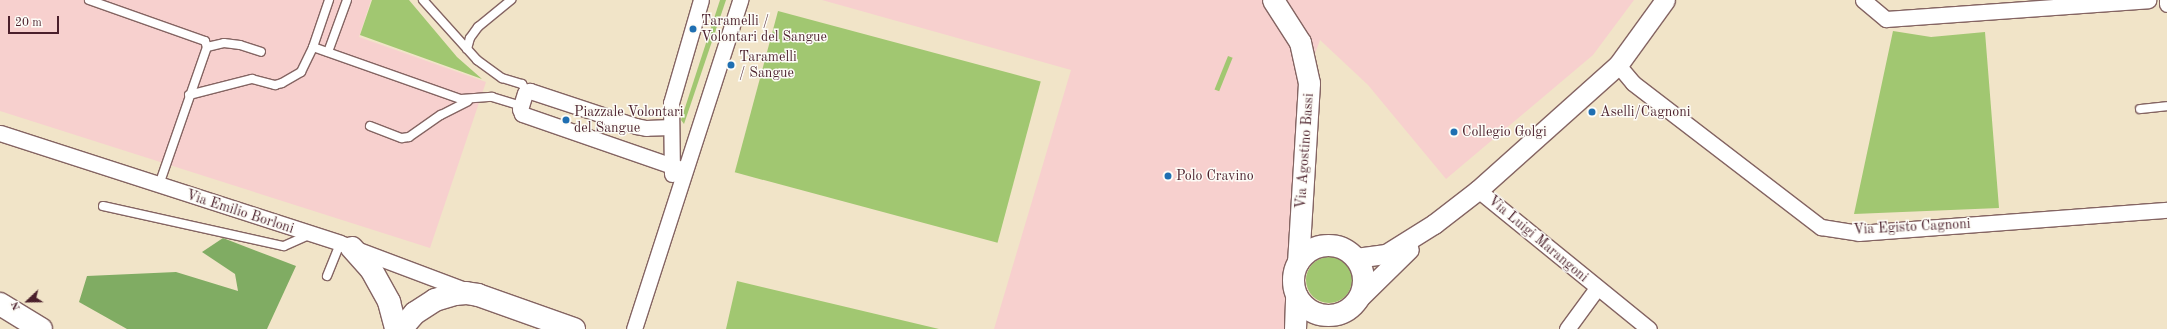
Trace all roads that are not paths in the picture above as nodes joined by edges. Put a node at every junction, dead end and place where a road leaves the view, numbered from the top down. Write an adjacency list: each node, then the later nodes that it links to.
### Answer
1 (89, 0): 14 (lane)
2 (329, 0): 15 (lane)
3 (347, 0): 18 (lane)
4 (423, 0): 16 (lane)
5 (511, 0): 16 (lane)
6 (701, 0): 27 (street)
7 (740, 0): 29 (street)
8 (1273, 0): 33 (main road, Via Agostino Bassi)
9 (1665, 0): 19 (street)
10 (1863, 0): 11 (street)
11 (2148, 0)
12 (2167, 0): 13 (street)
13 (2167, 4)
14 (207, 47): 17 (lane); 21 (lane)
15 (313, 47): 18 (lane); 21 (lane)
16 (467, 49): 20 (lane)
17 (261, 52)
18 (328, 52): 22 (lane)
19 (1618, 65): 31 (street); 34 (street, Via Egisto Cagnoni)
20 (527, 92): 23 (street); 27 (street)
21 (189, 95): 30 (lane)
22 (468, 101): 23 (lane); 26 (lane)
23 (521, 106): 29 (street)
24 (2167, 106): 25 (lane)
25 (2140, 109)
26 (370, 126)
27 (671, 127): 29 (street)
28 (0, 133): 30 (street, Via Emilio Borloni)
29 (678, 167): 54 (street)
30 (159, 185): 36 (street, Via Emilio Borloni)
31 (1478, 190): 35 (street); 42 (street, Via Luigi Marangoni)
32 (103, 206): 36 (lane)
33 (1301, 206): 37 (main road); 40 (main road, Via Agostino Bassi)
34 (2167, 210)
35 (1434, 224): 39 (street); 45 (street)
36 (309, 235): 38 (street, Via Emilio Borloni)
37 (1322, 245): 39 (main road); 40 (main road)
38 (346, 246): 41 (lane); 43 (street, Via Emilio Borloni); 50 (highway)
39 (1356, 258): 45 (main road)
40 (1298, 262): 44 (main road)
41 (327, 276)
42 (1597, 288): 56 (street, Via Luigi Marangoni); 57 (street, Via Luigi Marangoni)
43 (478, 295): 48 (highway); 51 (highway)
44 (1296, 295): 47 (main road); 55 (main road)
45 (1358, 299): 47 (main road)
46 (0, 304): 49 (highway)
47 (1329, 322)
48 (541, 323): 52 (highway)
49 (42, 329)
50 (396, 329)
51 (401, 329)
52 (574, 329)
53 (621, 329): 54 (street)
54 (633, 329)
55 (1295, 329)
56 (1567, 329)
57 (1649, 329)

